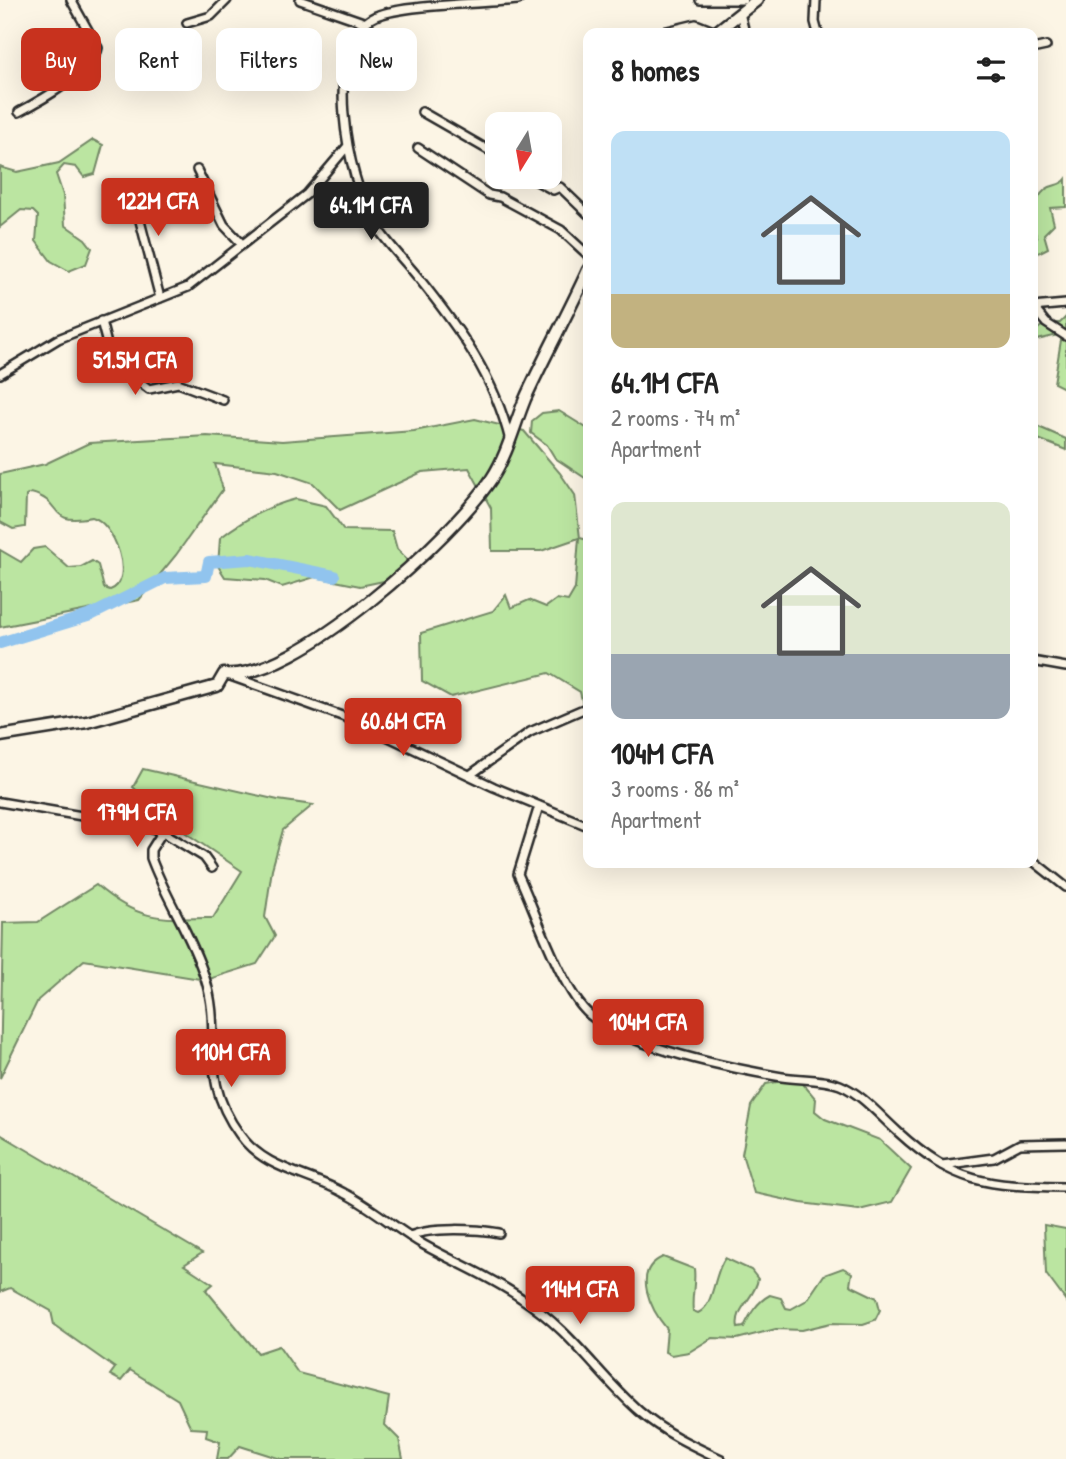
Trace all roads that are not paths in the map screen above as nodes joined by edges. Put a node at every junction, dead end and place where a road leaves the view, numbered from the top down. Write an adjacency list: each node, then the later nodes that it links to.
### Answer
1 (71, 0): 19 (street)
2 (227, 0): 10 (street)
3 (300, 0): 11 (street)
4 (518, 0): 11 (street)
5 (700, 0): 6 (street)
6 (743, 0)
7 (757, 0): 9 (main road)
8 (816, 0): 16 (street)
9 (740, 13): 14 (main road); 15 (street)
10 (187, 23)
11 (366, 23): 21 (street)
12 (680, 28): 13 (street)
13 (705, 28)
14 (722, 28)
15 (744, 28)
16 (817, 28)
17 (1046, 46): 18 (street)
18 (1038, 48)
19 (19, 112)
20 (422, 112): 23 (street)
21 (346, 148): 28 (street); 39 (street)
22 (418, 148): 29 (street)
23 (485, 148)
24 (197, 170): 28 (street)
25 (131, 186): 31 (street)
26 (562, 189): 27 (street)
27 (583, 209)
28 (242, 244): 31 (street)
29 (583, 250)
30 (583, 280): 39 (main road)
31 (160, 298): 35 (street)
32 (1066, 304): 33 (street)
33 (1038, 307)
34 (1038, 313): 36 (street)
35 (101, 321): 37 (street); 38 (street)
36 (1066, 336)
37 (0, 374)
38 (223, 400)
39 (510, 442): 42 (main road)
40 (1038, 662): 41 (street)
41 (1066, 667)
42 (224, 674): 44 (main road); 45 (street)
43 (583, 709): 45 (street)
44 (0, 736)
45 (470, 775): 47 (street)
46 (0, 802): 49 (street)
47 (539, 806): 48 (street); 54 (street)
48 (583, 824)
49 (163, 831): 51 (street); 57 (street)
50 (1038, 865): 52 (street)
51 (212, 868)
52 (1066, 887)
53 (1066, 1143): 54 (street)
54 (942, 1165): 55 (street)
55 (1063, 1187)
56 (499, 1233): 57 (street)
57 (410, 1236): 58 (street)
58 (721, 1459)

